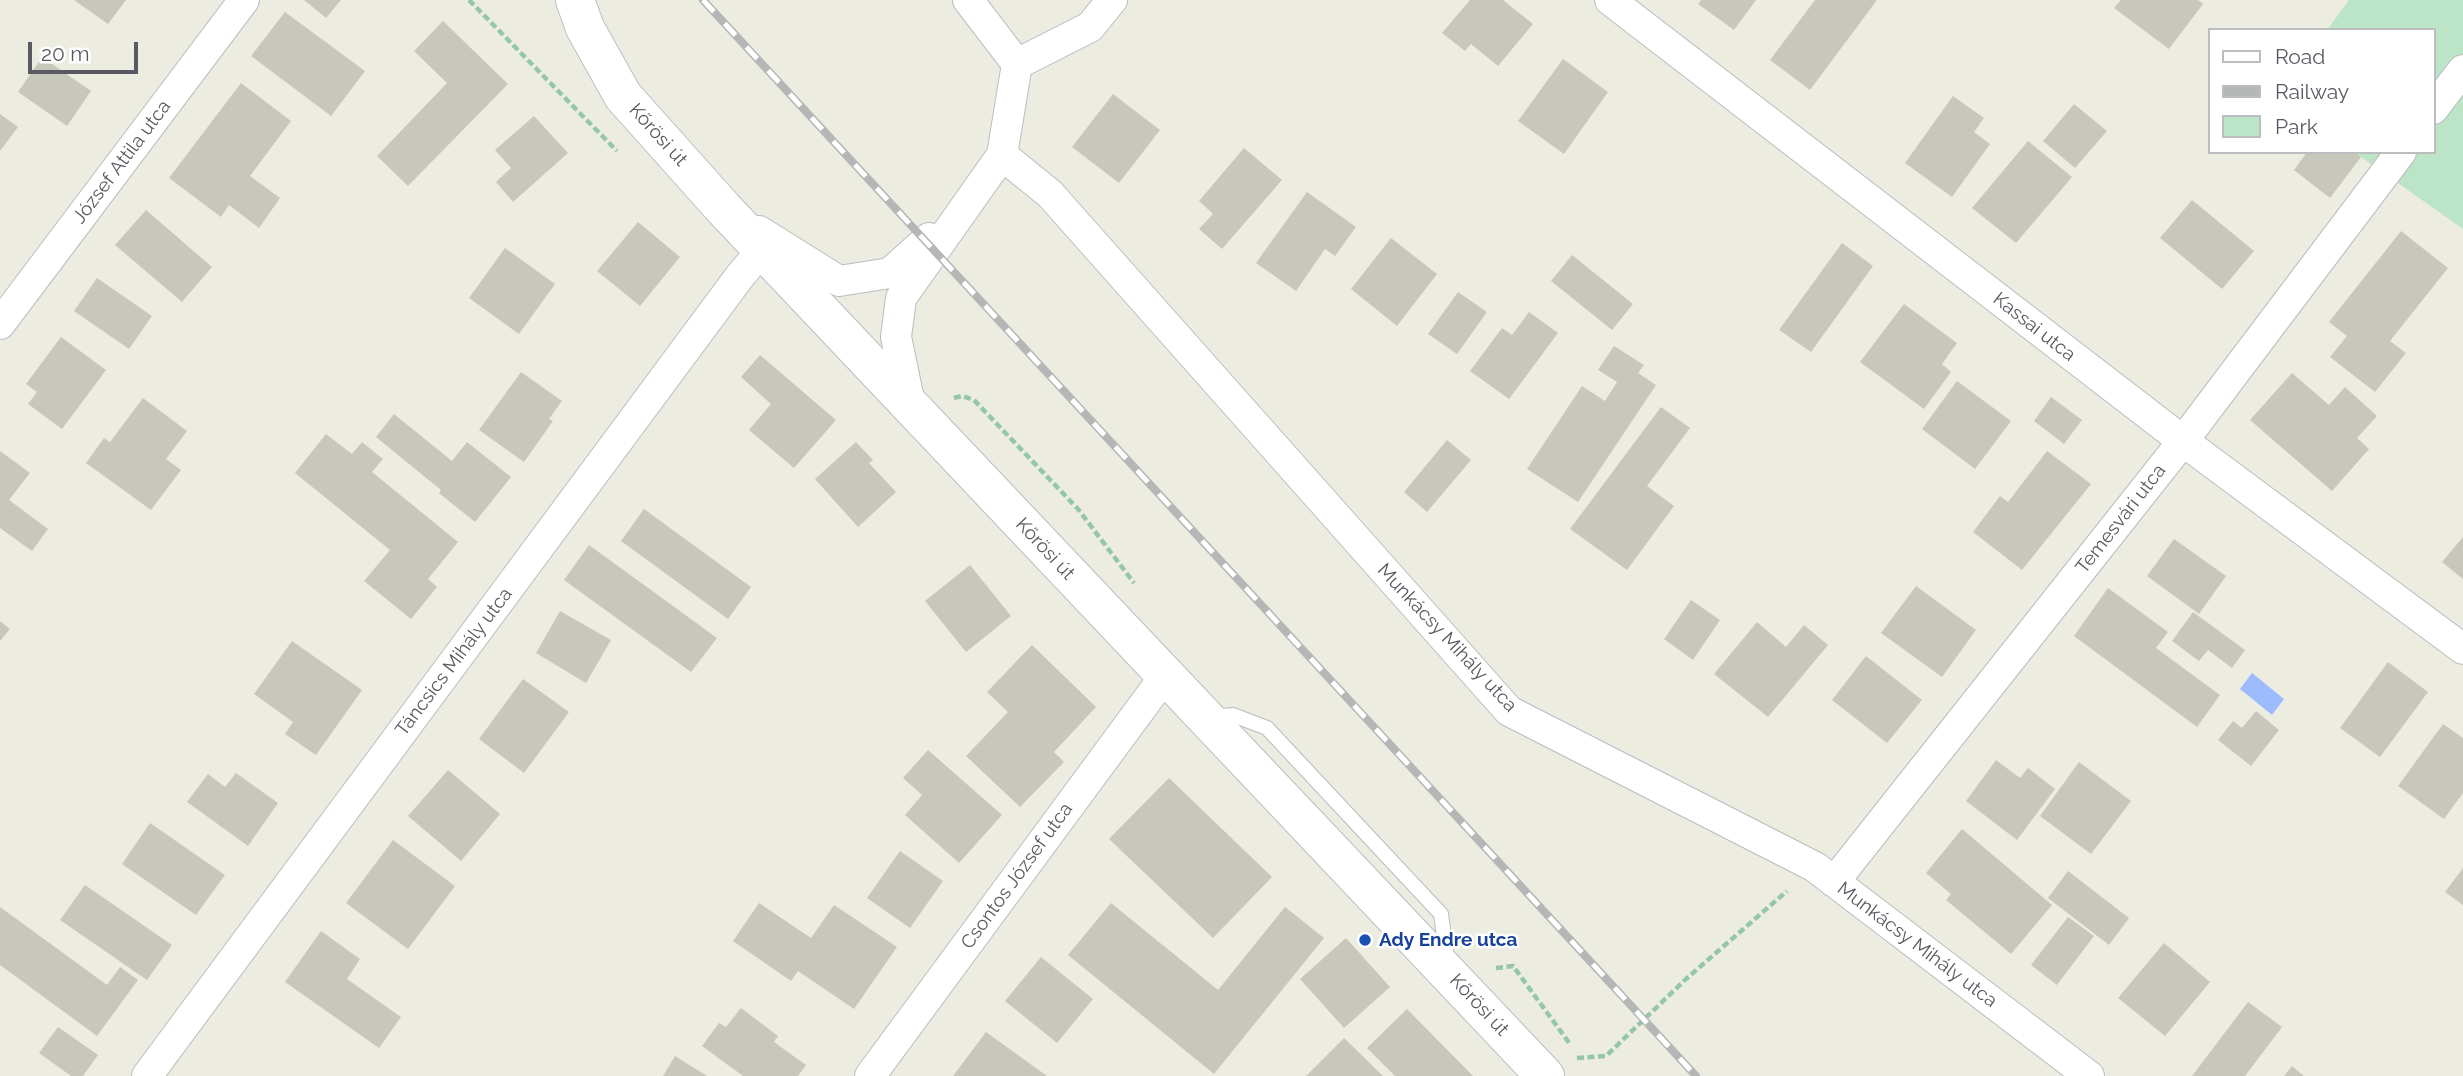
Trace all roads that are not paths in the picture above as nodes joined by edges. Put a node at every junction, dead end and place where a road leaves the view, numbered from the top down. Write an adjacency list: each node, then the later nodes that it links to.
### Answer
1 (244, 0): 14 (street, József Attila utca)
2 (575, 0): 12 (main road, Kőrösi út)
3 (968, 0): 6 (street)
4 (1112, 0): 6 (street)
5 (1610, 0): 16 (street, Kassai utca)
6 (1017, 64): 10 (street)
7 (2463, 70): 8 (street)
8 (2435, 106)
9 (2399, 154): 16 (street, Temesvári utca)
10 (1002, 155): 11 (street); 19 (street, Munkácsy Mihály utca)
11 (968, 202): 12 (street); 15 (street)
12 (724, 208): 13 (main road, Kőrösi út)
13 (762, 250): 15 (main road, Kőrösi út); 21 (street, Táncsics Mihály utca)
14 (0, 324)
15 (910, 404): 18 (main road, Kőrösi út)
16 (2183, 441): 17 (street, Kassai utca); 19 (street, Temesvári utca)
17 (2463, 649)
18 (1165, 676): 20 (main road, Kőrösi út); 22 (street, Csontos József utca)
19 (1825, 875): 23 (street, Munkácsy Mihály utca)
20 (1558, 1069)
21 (147, 1076)
22 (870, 1076)
23 (2089, 1076)

